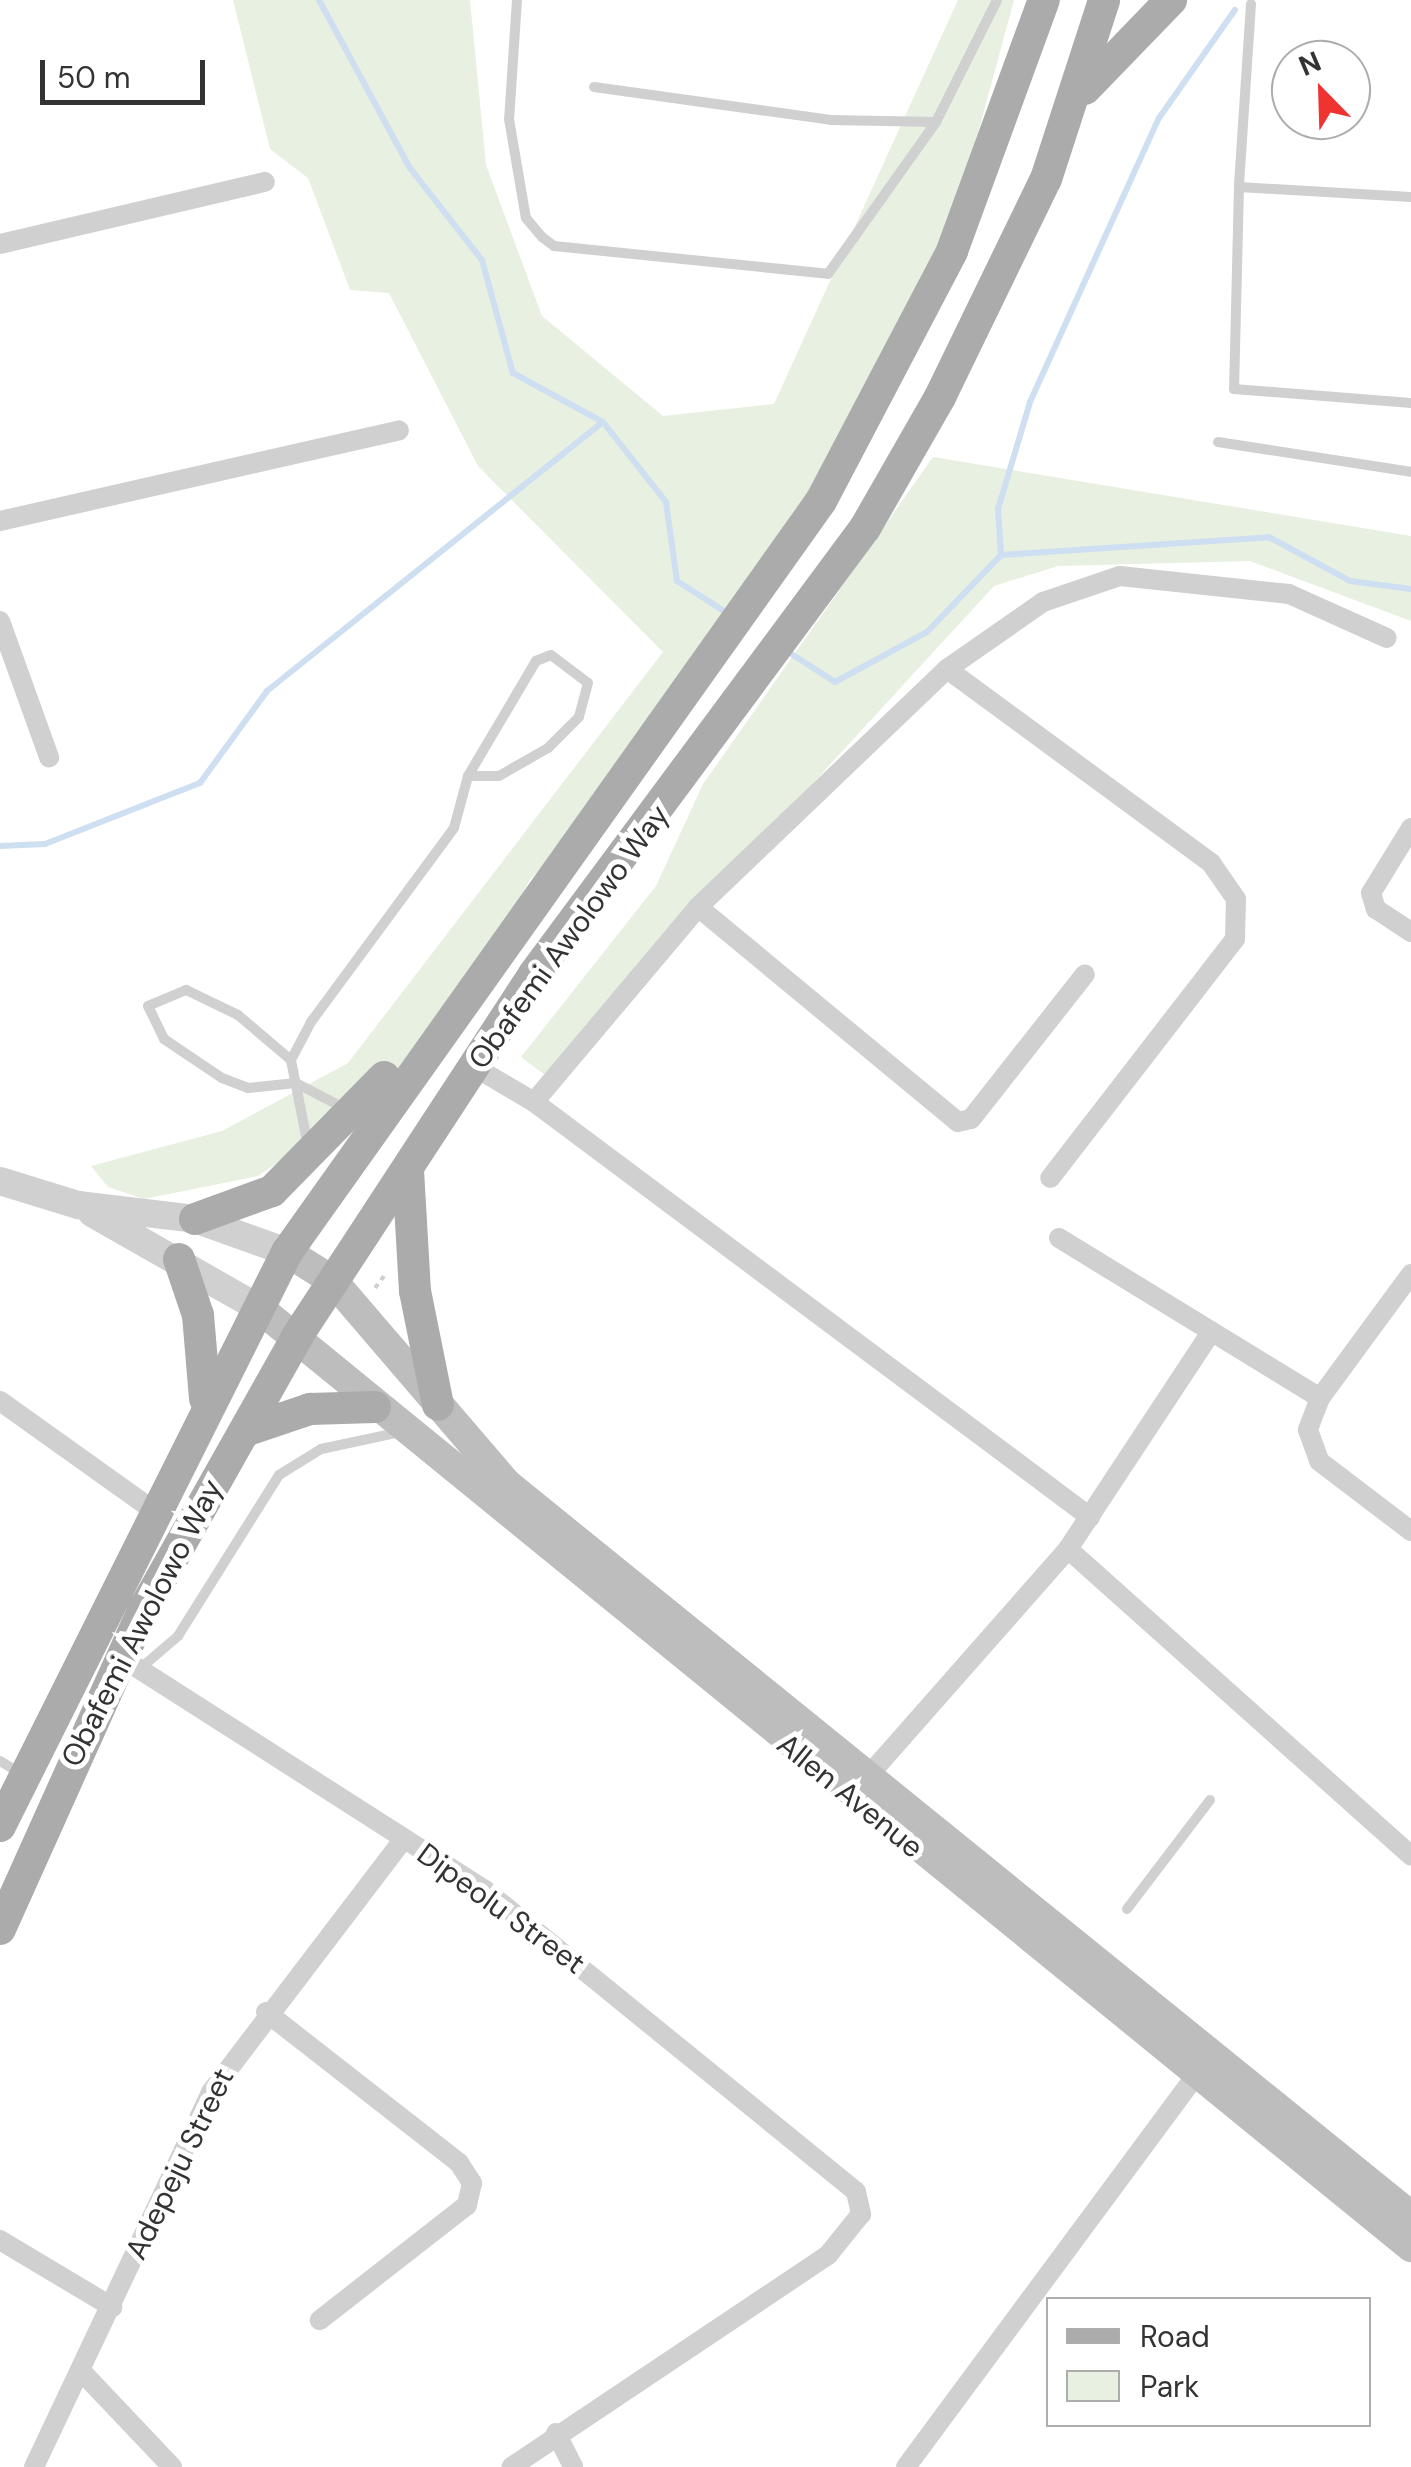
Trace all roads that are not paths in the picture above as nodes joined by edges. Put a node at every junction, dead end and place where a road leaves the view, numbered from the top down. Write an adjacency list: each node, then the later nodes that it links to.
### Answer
1 (517, 0): 9 (lane)
2 (997, 0): 9 (lane)
3 (1044, 0): 25 (main road, Obafemi Awolowo Way)
4 (1104, 0): 8 (main road, Obafemi Awolowo Way)
5 (1171, 0): 8 (main road)
6 (1252, 4): 11 (lane)
7 (594, 86): 9 (lane)
8 (1076, 101): 30 (main road, Obafemi Awolowo Way)
9 (936, 122)
10 (265, 182): 13 (street)
11 (1239, 187): 12 (lane); 14 (lane)
12 (1411, 197)
13 (0, 244)
14 (1411, 403)
15 (400, 430): 18 (street)
16 (1218, 442): 17 (lane)
17 (1411, 472)
18 (0, 521)
19 (0, 621): 22 (street)
20 (1386, 638): 21 (street)
21 (947, 669): 26 (street); 36 (street)
22 (49, 757)
23 (468, 776): 23 (lane); 29 (lane)
24 (1411, 828): 27 (street)
25 (556, 882): 33 (main road); 41 (main road, Obafemi Awolowo Way)
26 (698, 907): 28 (street); 32 (street)
27 (1411, 932)
28 (1085, 974)
29 (291, 1060): 31 (lane); 31 (lane)
30 (473, 1066): 32 (street); 35 (main road, Obafemi Awolowo Way)
31 (296, 1083): 33 (lane); 34 (lane)
32 (534, 1102): 56 (street)
33 (354, 1112): 34 (main road)
34 (310, 1157): 39 (main road)
35 (408, 1170): 44 (main road, Obafemi Awolowo Way); 51 (main road)
36 (1050, 1178)
37 (0, 1181): 38 (street)
38 (78, 1205): 39 (street); 42 (street)
39 (195, 1218): 41 (street)
40 (1059, 1238): 47 (street)
41 (287, 1252): 44 (main road, Allen Avenue); 45 (main road, Obafemi Awolowo Way)
42 (179, 1259): 45 (street); 49 (main road)
43 (1411, 1274): 48 (street)
44 (334, 1281): 46 (main road, Obafemi Awolowo Way); 51 (main road, Allen Avenue)
45 (260, 1309): 46 (main road, Allen Avenue); 49 (main road, Obafemi Awolowo Way)
46 (298, 1335): 52 (main road, Allen Avenue); 53 (main road, Obafemi Awolowo Way)
47 (1208, 1337): 48 (street); 56 (street)
48 (1320, 1398): 57 (street)
49 (206, 1399): 55 (main road, Obafemi Awolowo Way)
50 (0, 1401): 55 (street)
51 (438, 1405): 61 (main road, Allen Avenue)
52 (375, 1407): 53 (main road); 54 (main road, Allen Avenue)
53 (244, 1431): 59 (main road, Obafemi Awolowo Way)
54 (402, 1432): 59 (lane); 69 (main road, Allen Avenue)
55 (153, 1510): 60 (main road, Obafemi Awolowo Way)
56 (1090, 1517): 58 (street)
57 (1411, 1531)
58 (1068, 1549): 61 (street); 65 (street)
59 (132, 1662): 64 (street, Dipeolu Street); 67 (main road, Obafemi Awolowo Way)
60 (11, 1768): 63 (main road, Obafemi Awolowo Way)
61 (868, 1776): 70 (main road, Allen Avenue)
62 (1210, 1800): 66 (lane)
63 (0, 1826)
64 (404, 1839): 68 (street, Adepeju Street); 76 (street, Dipeolu Street)
65 (1411, 1856)
66 (1127, 1909)
67 (0, 1929)
68 (266, 2012): 73 (street, Adepeju Street); 74 (street)
69 (1198, 2073): 72 (main road, Allen Avenue); 81 (street)
70 (1411, 2216)
71 (0, 2240): 73 (street)
72 (1411, 2247)
73 (112, 2307): 75 (street, Adepeju Street)
74 (320, 2320)
75 (82, 2372): 77 (street, Adepeju Street); 78 (street)
76 (556, 2432): 79 (street); 80 (street)
77 (41, 2465)
78 (172, 2467)
79 (510, 2467)
80 (573, 2467)
81 (906, 2467)

